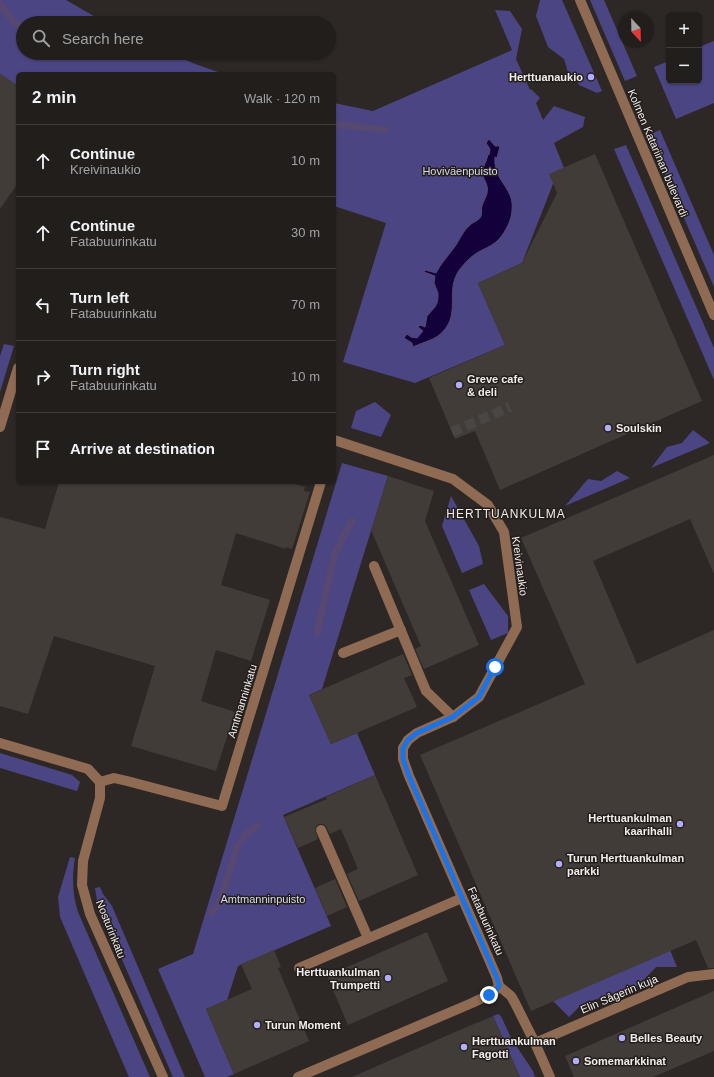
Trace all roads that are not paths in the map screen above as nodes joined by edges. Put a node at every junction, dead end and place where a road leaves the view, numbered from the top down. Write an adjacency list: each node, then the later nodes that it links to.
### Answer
1 (580, 0): 2 (street, Kolmen Katariinan bulevardi)
2 (714, 316)
3 (16, 375): 4 (street)
4 (0, 427)
5 (336, 441): 10 (street, Kreivinaukio)
6 (321, 484): 13 (street, Amtmanninkatu)
7 (374, 566): 8 (street)
8 (401, 630): 9 (street); 11 (street)
9 (343, 653)
10 (479, 697): 11 (street, Fatabuurinkatu)
11 (453, 717): 15 (street, Fatabuurinkatu)
12 (0, 743): 13 (street)
13 (100, 782): 21 (street, Nosturinkatu)
14 (321, 830): 16 (street)
15 (462, 898): 16 (street); 19 (street, Fatabuurinkatu)
16 (368, 938): 17 (street)
17 (299, 968)
18 (714, 974): 20 (street, Elin Sågerin kuja)
19 (499, 986): 20 (street); 22 (street)
20 (535, 1043): 23 (street)
21 (163, 1077)
22 (298, 1077)
23 (550, 1077)

